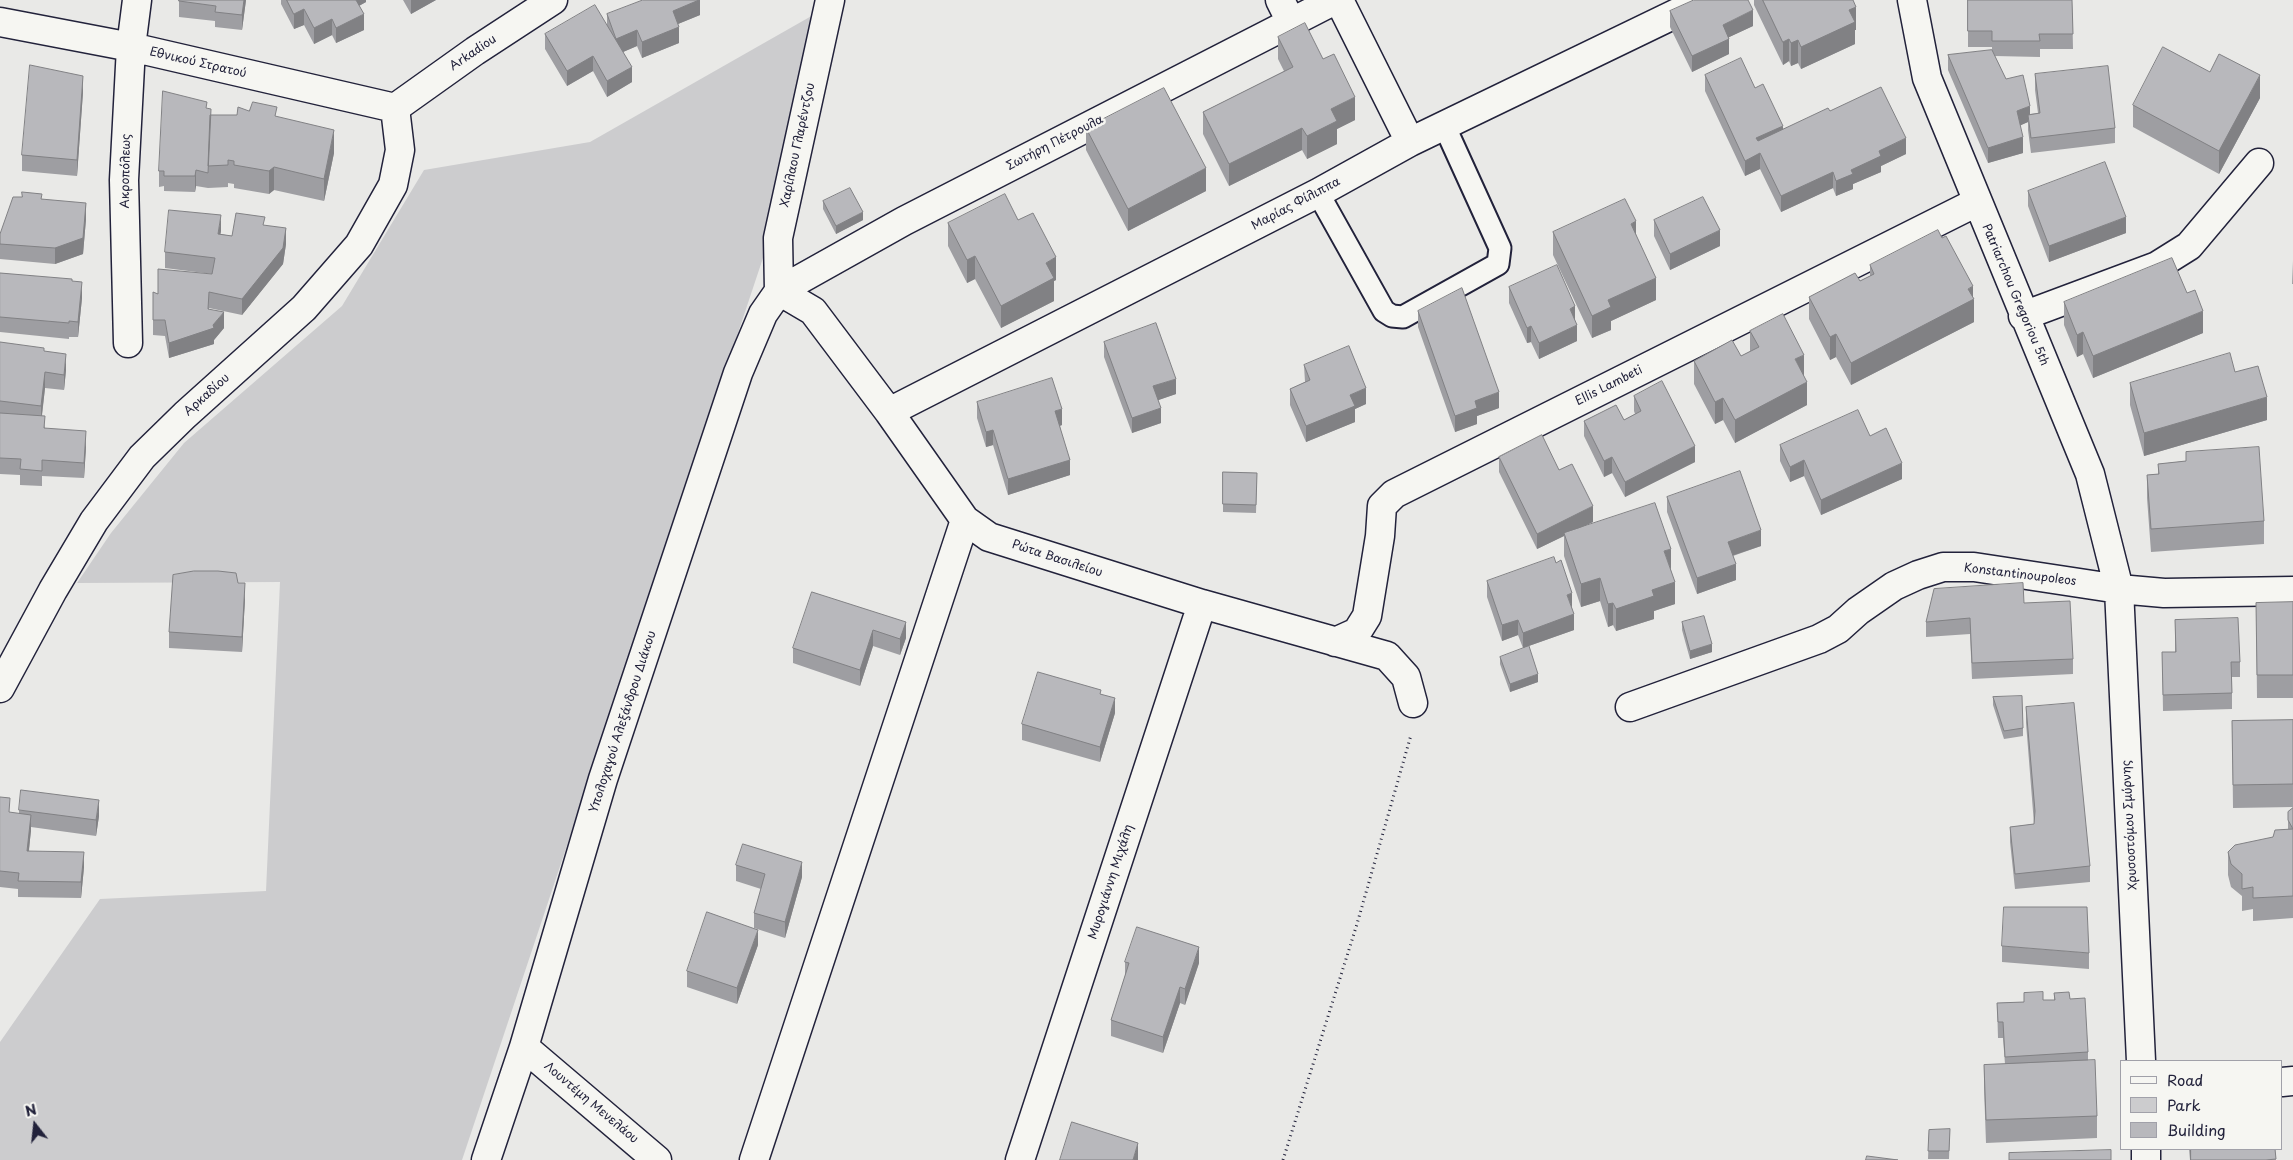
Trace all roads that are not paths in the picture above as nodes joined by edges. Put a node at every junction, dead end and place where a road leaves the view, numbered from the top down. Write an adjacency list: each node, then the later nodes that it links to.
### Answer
1 (137, 0): 10 (street, Ακροπόλεως)
2 (553, 0): 11 (street, Arkadiou)
3 (830, 0): 17 (street, Χαρίλαου Γλαρέντζου)
4 (1335, 0): 8 (street, Σωτήρη Πέτρουλα)
5 (1340, 0): 13 (street)
6 (1704, 0): 12 (street, Μαρίας Φίλιππα)
7 (1912, 0): 16 (street, Patriarchou Gregoriou 5th)
8 (1286, 11): 17 (street, Σωτήρη Πέτρουλα)
9 (0, 22): 10 (street, Εθνικού Στρατού)
10 (132, 47): 11 (street, Εθνικού Στρατού); 19 (street, Ακροπόλεως)
11 (395, 108): 26 (street, Αρκαδίου)
12 (1444, 125): 13 (street, Μαρίας Φίλιππα); 15 (lane)
13 (1410, 142): 15 (street, Μαρίας Φίλιππα)
14 (2259, 163): 18 (street)
15 (1318, 193): 20 (street, Μαρίας Φίλιππα)
16 (1977, 202): 18 (street, Patriarchou Gregoriou 5th); 25 (street, Ellis Lambeti)
17 (779, 291): 20 (street, Ρώτα Βασιλείου); 29 (street, Υπολοχαγού Αλεξάνδρου Διάκου)
18 (2023, 316): 22 (street, Patriarchou Gregoriou 5th)
19 (128, 343)
20 (889, 412): 21 (street, Ρώτα Βασιλείου)
21 (965, 520): 24 (street, Ρώτα Βασιλείου); 33 (street)
22 (2119, 590): 23 (street, Konstantinoupoleos); 28 (street, Konstantinoupoleos); 30 (street, Χρυσοστόμου Σμύρνης)
23 (2293, 591)
24 (1202, 604): 25 (street, Ρώτα Βασιλείου); 34 (street, Μυρογιάννη Μιχάλη)
25 (1335, 642): 27 (street, Ρώτα Βασιλείου)
26 (0, 688)
27 (1413, 703)
28 (1630, 707)
29 (524, 1047): 31 (street, Υπολοχαγού Αλεξάνδρου Διάκου); 32 (street, Λουντέμη Μενελάου)
30 (2141, 1060)
31 (486, 1160)
32 (657, 1160)
33 (754, 1160)
34 (1020, 1160)

